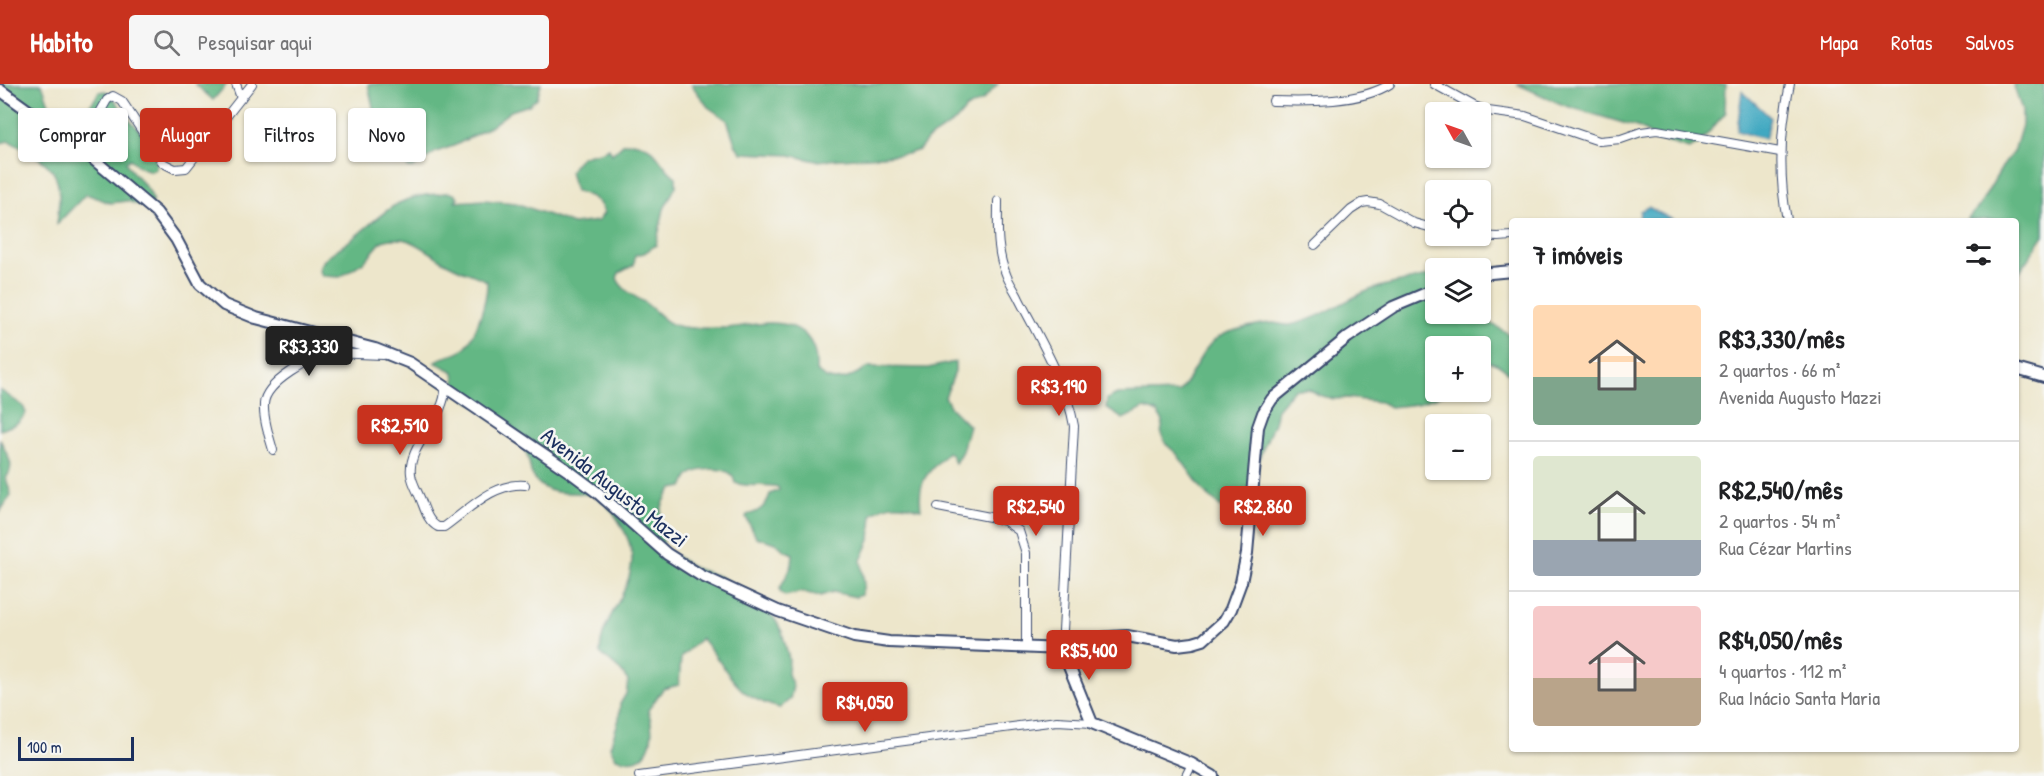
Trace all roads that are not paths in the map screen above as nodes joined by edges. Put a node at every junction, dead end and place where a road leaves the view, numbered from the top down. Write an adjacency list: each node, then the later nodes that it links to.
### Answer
1 (236, 84): 7 (street)
2 (252, 84): 7 (street)
3 (1390, 84): 8 (street)
4 (1434, 84): 13 (street)
5 (1790, 84): 13 (street)
6 (0, 90): 9 (street, Avenida Augusto Mazzi)
7 (241, 98): 12 (street)
8 (1273, 102)
9 (25, 108)
10 (102, 108): 11 (street)
11 (127, 108)
12 (128, 110)
13 (1780, 152): 16 (street)
14 (97, 162): 24 (street, Avenida Augusto Mazzi)
15 (998, 201): 32 (street)
16 (1787, 218)
17 (1425, 226): 20 (street)
18 (1491, 236): 19 (street)
19 (1509, 236)
20 (1315, 245)
21 (1509, 271): 22 (street)
22 (1491, 273)
23 (1425, 294): 32 (street, Avenida Augusto Mazzi)
24 (394, 355): 27 (street, Avenida Augusto Mazzi); 28 (street)
25 (2019, 370): 26 (street)
26 (2044, 377)
27 (445, 387): 29 (street); 31 (street, Avenida Augusto Mazzi)
28 (273, 450)
29 (525, 485)
30 (938, 507): 31 (street)
31 (1026, 647): 32 (street, Avenida Augusto Mazzi)
32 (1062, 649): 33 (street)
33 (1092, 723): 34 (street); 35 (street)
34 (1192, 764): 36 (street); 37 (street)
35 (639, 776)
36 (1186, 776)
37 (1213, 776)

